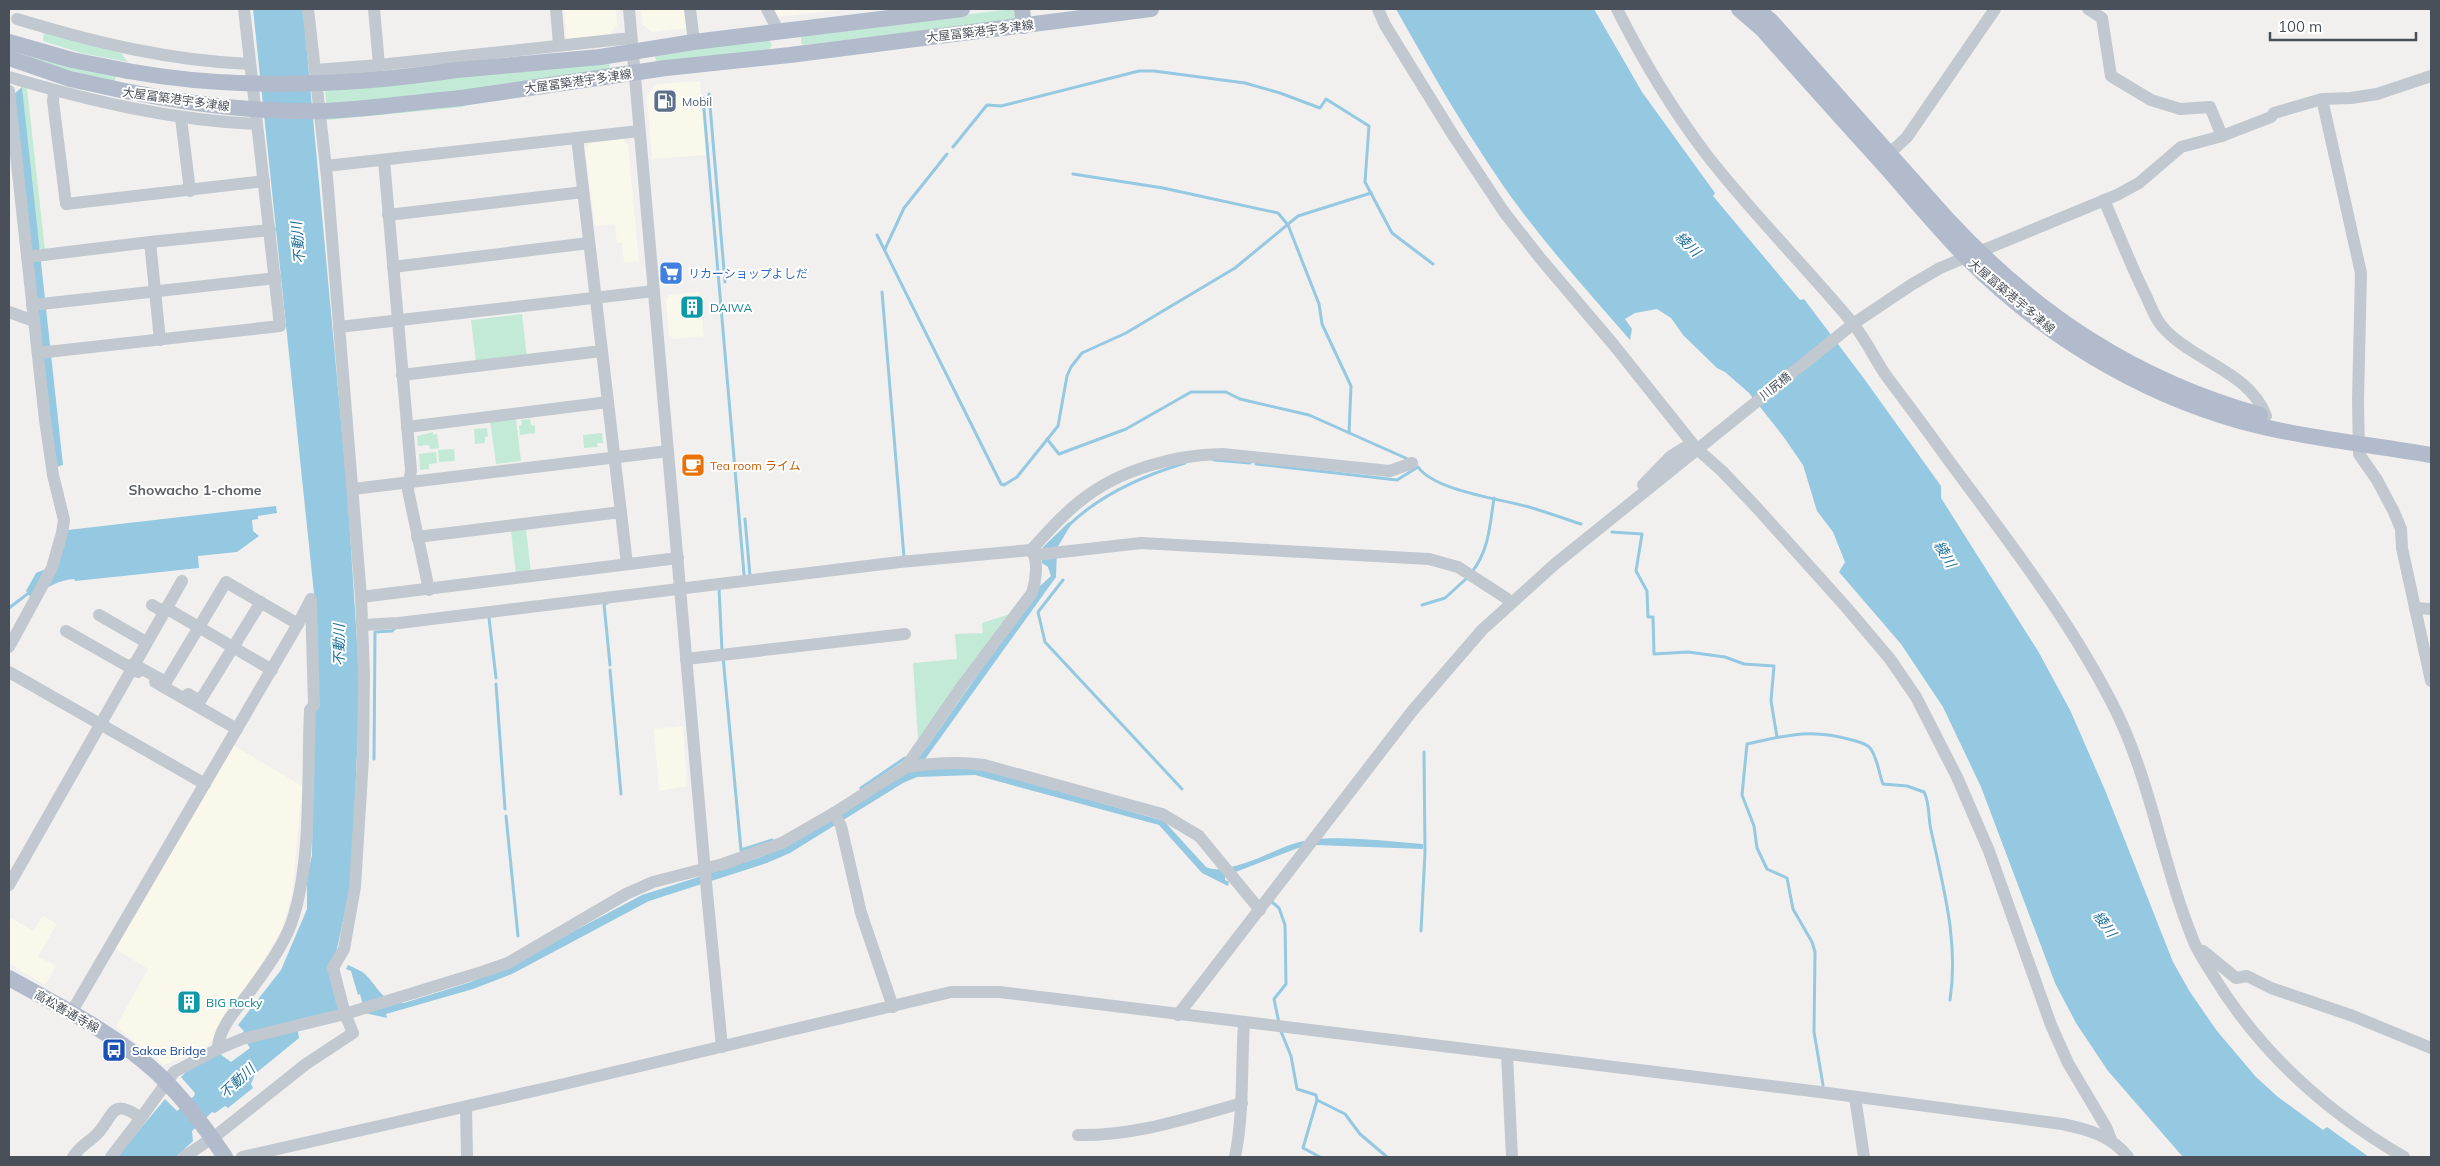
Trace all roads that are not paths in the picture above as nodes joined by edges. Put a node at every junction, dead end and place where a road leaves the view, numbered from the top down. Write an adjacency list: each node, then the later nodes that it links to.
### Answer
1 (244, 9): 26 (street)
2 (308, 9): 28 (street)
3 (374, 9): 27 (street)
4 (556, 9): 22 (street)
5 (629, 9): 23 (street)
6 (690, 9): 21 (street)
7 (767, 9): 19 (street)
8 (962, 9): 19 (main road, 大屋冨築港宇多津線)
9 (1022, 9): 18 (main road)
10 (1151, 9): 18 (main road, 大屋冨築港宇多津線)
11 (1378, 9): 74 (street)
12 (1617, 9): 63 (street)
13 (1740, 9): 52 (main road, 大屋冨築港宇多津線)
14 (1757, 9): 40 (main road, 大屋冨築港宇多津線)
15 (1995, 9): 40 (street)
16 (2088, 9): 38 (street)
17 (17, 18): 26 (street)
18 (1024, 26): 24 (main road, 大屋冨築港宇多津線)
19 (779, 32): 21 (main road, 大屋冨築港宇多津線); 24 (main road)
20 (9, 42): 23 (main road, 大屋冨築港宇多津線, bridge)
21 (694, 42): 23 (main road, 大屋冨築港宇多津線)
22 (559, 44): 23 (street); 27 (street)
23 (632, 44): 29 (street)
24 (790, 55): 29 (main road, 大屋冨築港宇多津線)
25 (9, 58): 29 (main road, 大屋冨築港宇多津線, bridge)
26 (250, 64): 36 (street)
27 (379, 65): 28 (street)
28 (315, 70): 42 (street)
29 (634, 72): 37 (street)
30 (2431, 76): 34 (street, 川尻橋)
31 (9, 77): 33 (street)
32 (9, 91): 43 (street)
33 (54, 91): 35 (street); 45 (street)
34 (2322, 99): 38 (street, 川尻橋); 72 (street)
35 (181, 118): 36 (street); 45 (street)
36 (256, 124): 44 (street)
37 (639, 130): 39 (street); 56 (street)
38 (2222, 136): 47 (street, 川尻橋)
39 (577, 138): 41 (street); 46 (street)
40 (1889, 154): 52 (main road, 大屋冨築港宇多津線)
41 (384, 160): 42 (street); 48 (street)
42 (326, 166): 64 (street)
43 (13, 167): 53 (street)
44 (264, 181): 45 (street); 49 (street)
45 (190, 191)
46 (583, 192): 48 (street); 51 (street)
47 (2104, 200): 52 (street, 川尻橋); 70 (street)
48 (388, 215): 54 (street)
49 (270, 230): 50 (street); 55 (street)
50 (150, 242): 53 (street); 57 (street)
51 (589, 243): 54 (street); 58 (street)
52 (1972, 254): 63 (street, 川尻橋); 70 (main road, 大屋冨築港宇多津線); 72 (main road, 大屋冨築港宇多津線)
53 (32, 257): 59 (street)
54 (393, 267): 62 (street)
55 (276, 278): 57 (street); 65 (street)
56 (654, 291): 58 (street); 75 (street)
57 (155, 292): 59 (street); 65 (street)
58 (596, 298): 62 (street); 66 (street)
59 (38, 305): 61 (street)
60 (9, 312): 61 (street)
61 (34, 321): 67 (street)
62 (397, 321): 64 (street); 68 (street)
63 (1850, 326): 74 (street, 川尻橋); 119 (street)
64 (339, 327): 80 (street)
65 (160, 340): 67 (street)
66 (602, 351): 68 (street); 69 (street)
67 (44, 353): 103 (street)
68 (402, 375): 71 (street)
69 (608, 402): 71 (street); 77 (street)
70 (2266, 416): 72 (main road, 大屋冨築港宇多津線)
71 (407, 427): 79 (street)
72 (2359, 437): 73 (main road, 大屋冨築港宇多津線); 76 (main road, 大屋冨築港宇多津線); 93 (street)
73 (2431, 444)
74 (1697, 445): 91 (street, 川尻橋); 137 (street)
75 (668, 451): 77 (street); 84 (street)
76 (2431, 455)
77 (614, 458): 79 (street); 81 (street)
78 (1412, 463): 83 (street)
79 (410, 481): 80 (street); 82 (street)
80 (353, 489): 89 (street)
81 (621, 512): 82 (street); 85 (street)
82 (417, 537): 88 (street)
83 (1035, 553): 87 (street); 91 (street); 113 (street)
84 (678, 558): 85 (street); 87 (street)
85 (627, 564): 88 (street)
86 (182, 581): 95 (street)
87 (680, 589): 98 (street); 105 (street)
88 (429, 590): 89 (street)
89 (361, 597): 98 (street)
90 (261, 602): 97 (street); 99 (street); 104 (street)
91 (1510, 603): 118 (street, 川尻橋)
92 (152, 606): 95 (street)
93 (2415, 608): 94 (street); 109 (street)
94 (2431, 609)
95 (165, 610): 99 (street); 102 (street)
96 (99, 615): 102 (street)
97 (298, 624): 107 (street); 128 (street)
98 (362, 625): 123 (street)
99 (199, 627): 104 (street); 110 (street)
100 (66, 631): 106 (street)
101 (905, 634): 105 (street)
102 (146, 642): 106 (street)
103 (9, 647)
104 (234, 647): 107 (street); 110 (street)
105 (686, 659): 116 (street)
106 (132, 666): 110 (street); 111 (street); 112 (street)
107 (272, 670): 112 (street)
108 (9, 672): 111 (street)
109 (2431, 680)
110 (166, 682)
111 (99, 723): 114 (street); 117 (street)
112 (237, 729): 114 (street)
113 (908, 767): 115 (street); 118 (street)
114 (204, 784): 122 (street)
115 (836, 818): 116 (street); 121 (street)
116 (705, 875): 123 (street); 126 (street)
117 (9, 884)
118 (1260, 910): 124 (street, 川尻橋)
119 (2195, 945): 127 (street); 148 (street)
120 (9, 978): 122 (main road, 高松善通寺線)
121 (893, 1007): 124 (street); 126 (street)
122 (71, 1013): 130 (main road, 高松善通寺線)
123 (344, 1014): 128 (street); 135 (street)
124 (1178, 1016): 125 (street)
125 (1244, 1023): 129 (street); 132 (street)
126 (722, 1046): 133 (street)
127 (2431, 1048)
128 (218, 1049): 130 (street)
129 (1507, 1055): 131 (street); 145 (street)
130 (166, 1082): 134 (street); 135 (main road, 高松善通寺線)
131 (1855, 1097): 137 (street); 146 (street)
132 (1242, 1103): 136 (street); 144 (street)
133 (466, 1107): 142 (street); 143 (street)
134 (141, 1118): 138 (street); 139 (street)
135 (207, 1131): 140 (street); 141 (main road, 高松善通寺線)
136 (1078, 1135)
137 (2111, 1140): 147 (street)
138 (73, 1157)
139 (111, 1157)
140 (184, 1157)
141 (225, 1157)
142 (242, 1157)
143 (467, 1157)
144 (1235, 1157)
145 (1512, 1157)
146 (1864, 1157)
147 (2128, 1157)
148 (2404, 1157)

